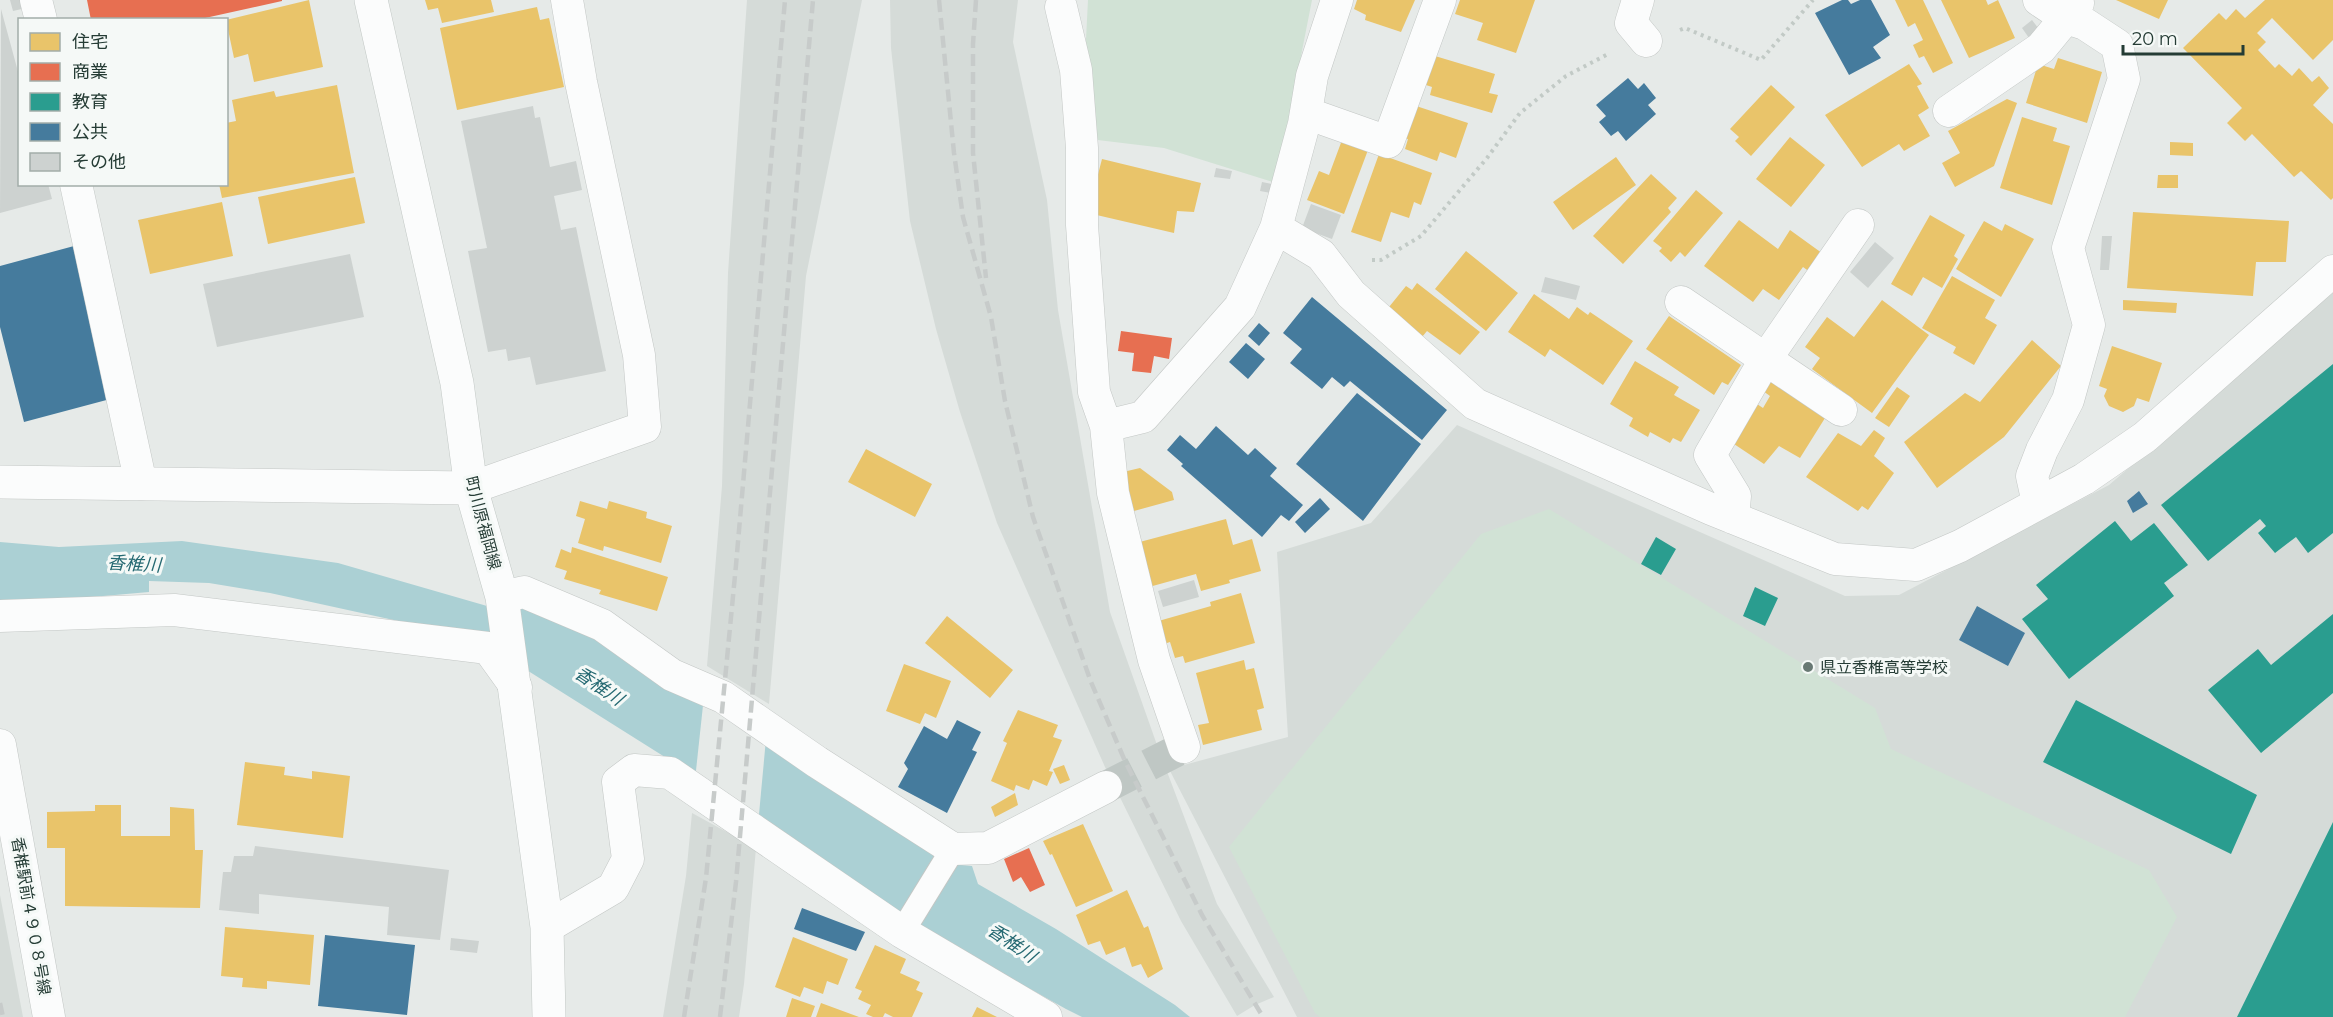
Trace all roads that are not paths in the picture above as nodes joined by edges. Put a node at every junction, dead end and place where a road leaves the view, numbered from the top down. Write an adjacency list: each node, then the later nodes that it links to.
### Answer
1 (36, 0): 10 (street)
2 (371, 0): 24 (main road, 町川原福岡線)
3 (567, 0): 24 (street)
4 (1337, 0): 13 (street)
5 (1440, 0): 13 (street)
6 (1638, 0): 11 (street)
7 (2039, 0): 9 (street)
8 (1061, 7): 21 (street)
9 (2073, 9): 12 (street); 25 (street)
10 (40, 18)
11 (1646, 41)
12 (1949, 111)
13 (1306, 113): 16 (street)
14 (76, 186): 23 (street)
15 (1858, 225): 19 (street)
16 (1276, 228): 21 (street); 26 (street)
17 (2333, 271): 25 (street)
18 (1682, 302): 19 (street)
19 (1765, 360): 20 (street); 26 (street)
20 (1841, 410)
21 (1106, 426): 31 (street)
22 (0, 482): 23 (main road)
23 (141, 484): 24 (main road)
24 (471, 488): 27 (main road, 町川原福岡線)
25 (2038, 504): 26 (street)
26 (1733, 518)
27 (502, 597): 29 (main road, 町川原福岡線); 33 (street)
28 (0, 616): 29 (street)
29 (516, 687): 34 (main road, 町川原福岡線)
30 (0, 744): 36 (street, 香椎駅前４９０８号線)
31 (1184, 747)
32 (1106, 787): 33 (street)
33 (953, 849): 35 (street)
34 (547, 927): 35 (street); 37 (main road, 町川原福岡線)
35 (902, 932): 38 (street)
36 (49, 1017)
37 (549, 1017)
38 (1046, 1017)

